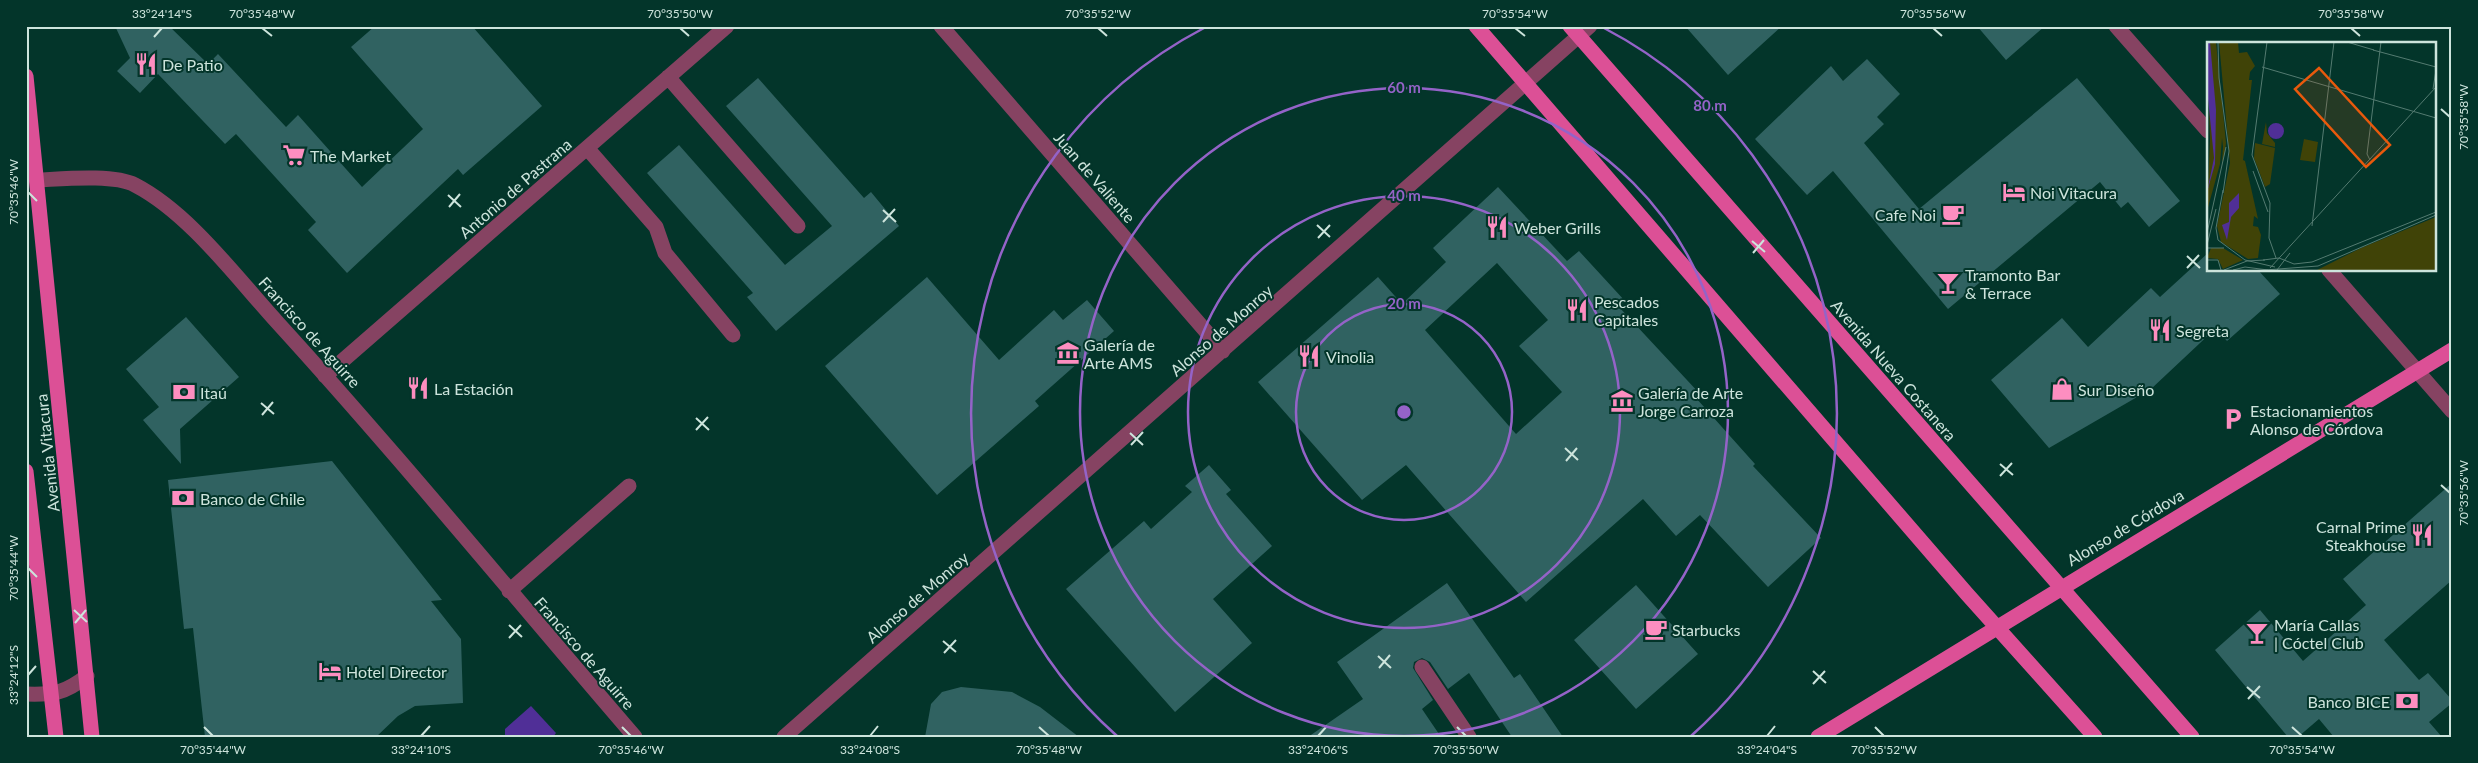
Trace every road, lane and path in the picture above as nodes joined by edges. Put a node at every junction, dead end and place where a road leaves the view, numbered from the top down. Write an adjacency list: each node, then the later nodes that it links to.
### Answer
1 (727, 26): 6 (street, Antonio de Pastrana)
2 (941, 26): 16 (street, Juan de Valiente)
3 (1476, 26): 8 (main road)
4 (2116, 26): 9 (street)
5 (1580, 30): 8 (street, Alonso de Monroy); 22 (main road, Avenida Nueva Costanera)
6 (668, 77): 10 (street, Antonio de Pastrana); 12 (street)
7 (27, 83): 11 (main road, Avenida Vitacura)
8 (1525, 83): 16 (street, Alonso de Monroy); 24 (main road)
9 (2207, 130)
10 (587, 148): 14 (street); 18 (street, Antonio de Pastrana)
11 (38, 180): 18 (street, Francisco de Aguirre); 26 (main road, Avenida Vitacura)
12 (798, 226)
13 (2330, 271): 17 (street)
14 (733, 335)
15 (2452, 350): 17 (main road, Alonso de Córdova)
16 (1223, 351): 32 (street, Alonso de Monroy)
17 (2417, 371): 19 (street); 22 (main road, Alonso de Córdova)
18 (325, 376): 23 (street, Francisco de Aguirre)
19 (2452, 411)
20 (26, 471): 28 (main road, Avenida Vitacura)
21 (628, 486): 23 (street)
22 (2060, 588): 24 (main road, Alonso de Córdova); 36 (main road, Avenida Nueva Costanera)
23 (509, 591): 31 (street, Francisco de Aguirre)
24 (1997, 627): 34 (main road, Alonso de Córdova); 35 (main road)
25 (1422, 667): 33 (street)
26 (87, 676): 28 (street); 30 (main road, Avenida Vitacura)
27 (26, 694): 28 (street)
28 (52, 694): 29 (main road, Avenida Vitacura)
29 (56, 737)
30 (92, 737)
31 (635, 737)
32 (784, 737)
33 (1469, 737)
34 (1818, 737)
35 (2095, 737)
36 (2192, 737)

